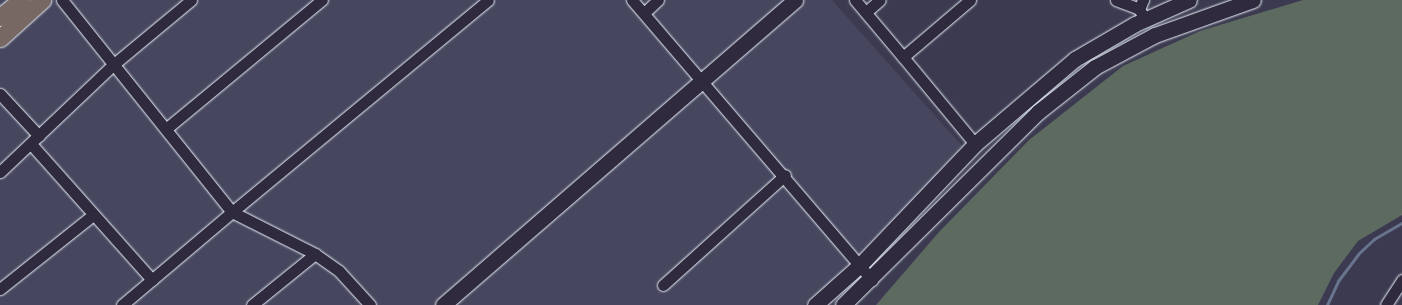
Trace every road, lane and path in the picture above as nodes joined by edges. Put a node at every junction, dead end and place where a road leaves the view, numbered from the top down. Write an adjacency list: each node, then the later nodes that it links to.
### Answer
1 (20, 0): 19 (main road)
2 (42, 0): 20 (main road)
3 (62, 0): 22 (street)
4 (191, 0): 22 (street)
5 (322, 0): 25 (street)
6 (488, 0): 30 (street)
7 (632, 0): 18 (street)
8 (658, 0): 18 (street)
9 (795, 0): 23 (street)
10 (855, 0): 17 (street)
11 (880, 0): 17 (street)
12 (970, 0): 21 (street)
13 (1116, 0): 16 (street)
14 (1189, 0): 16 (street)
15 (1253, 0): 35 (street)
16 (1142, 10): 27 (street)
17 (866, 12): 21 (street)
18 (644, 13): 23 (street)
19 (0, 17)
20 (0, 38)
21 (903, 57): 27 (street)
22 (114, 64): 25 (street); 26 (street)
23 (702, 83): 29 (street); 42 (street)
24 (0, 94): 26 (street)
25 (166, 128): 30 (street)
26 (35, 140): 28 (street); 31 (street)
27 (975, 144): 33 (street)
28 (0, 172)
29 (785, 175): 33 (street); 37 (street)
30 (232, 212): 32 (street); 34 (street)
31 (93, 216): 34 (street); 38 (street)
32 (315, 254): 40 (street); 41 (street)
33 (858, 266): 35 (street); 43 (street)
34 (152, 280): 39 (street)
35 (872, 280): 44 (street)
36 (1402, 280): 45 (street)
37 (663, 285)
38 (0, 289)
39 (122, 305)
40 (252, 305)
41 (370, 305)
42 (442, 305)
43 (815, 305)
44 (843, 305)
45 (1386, 305)

